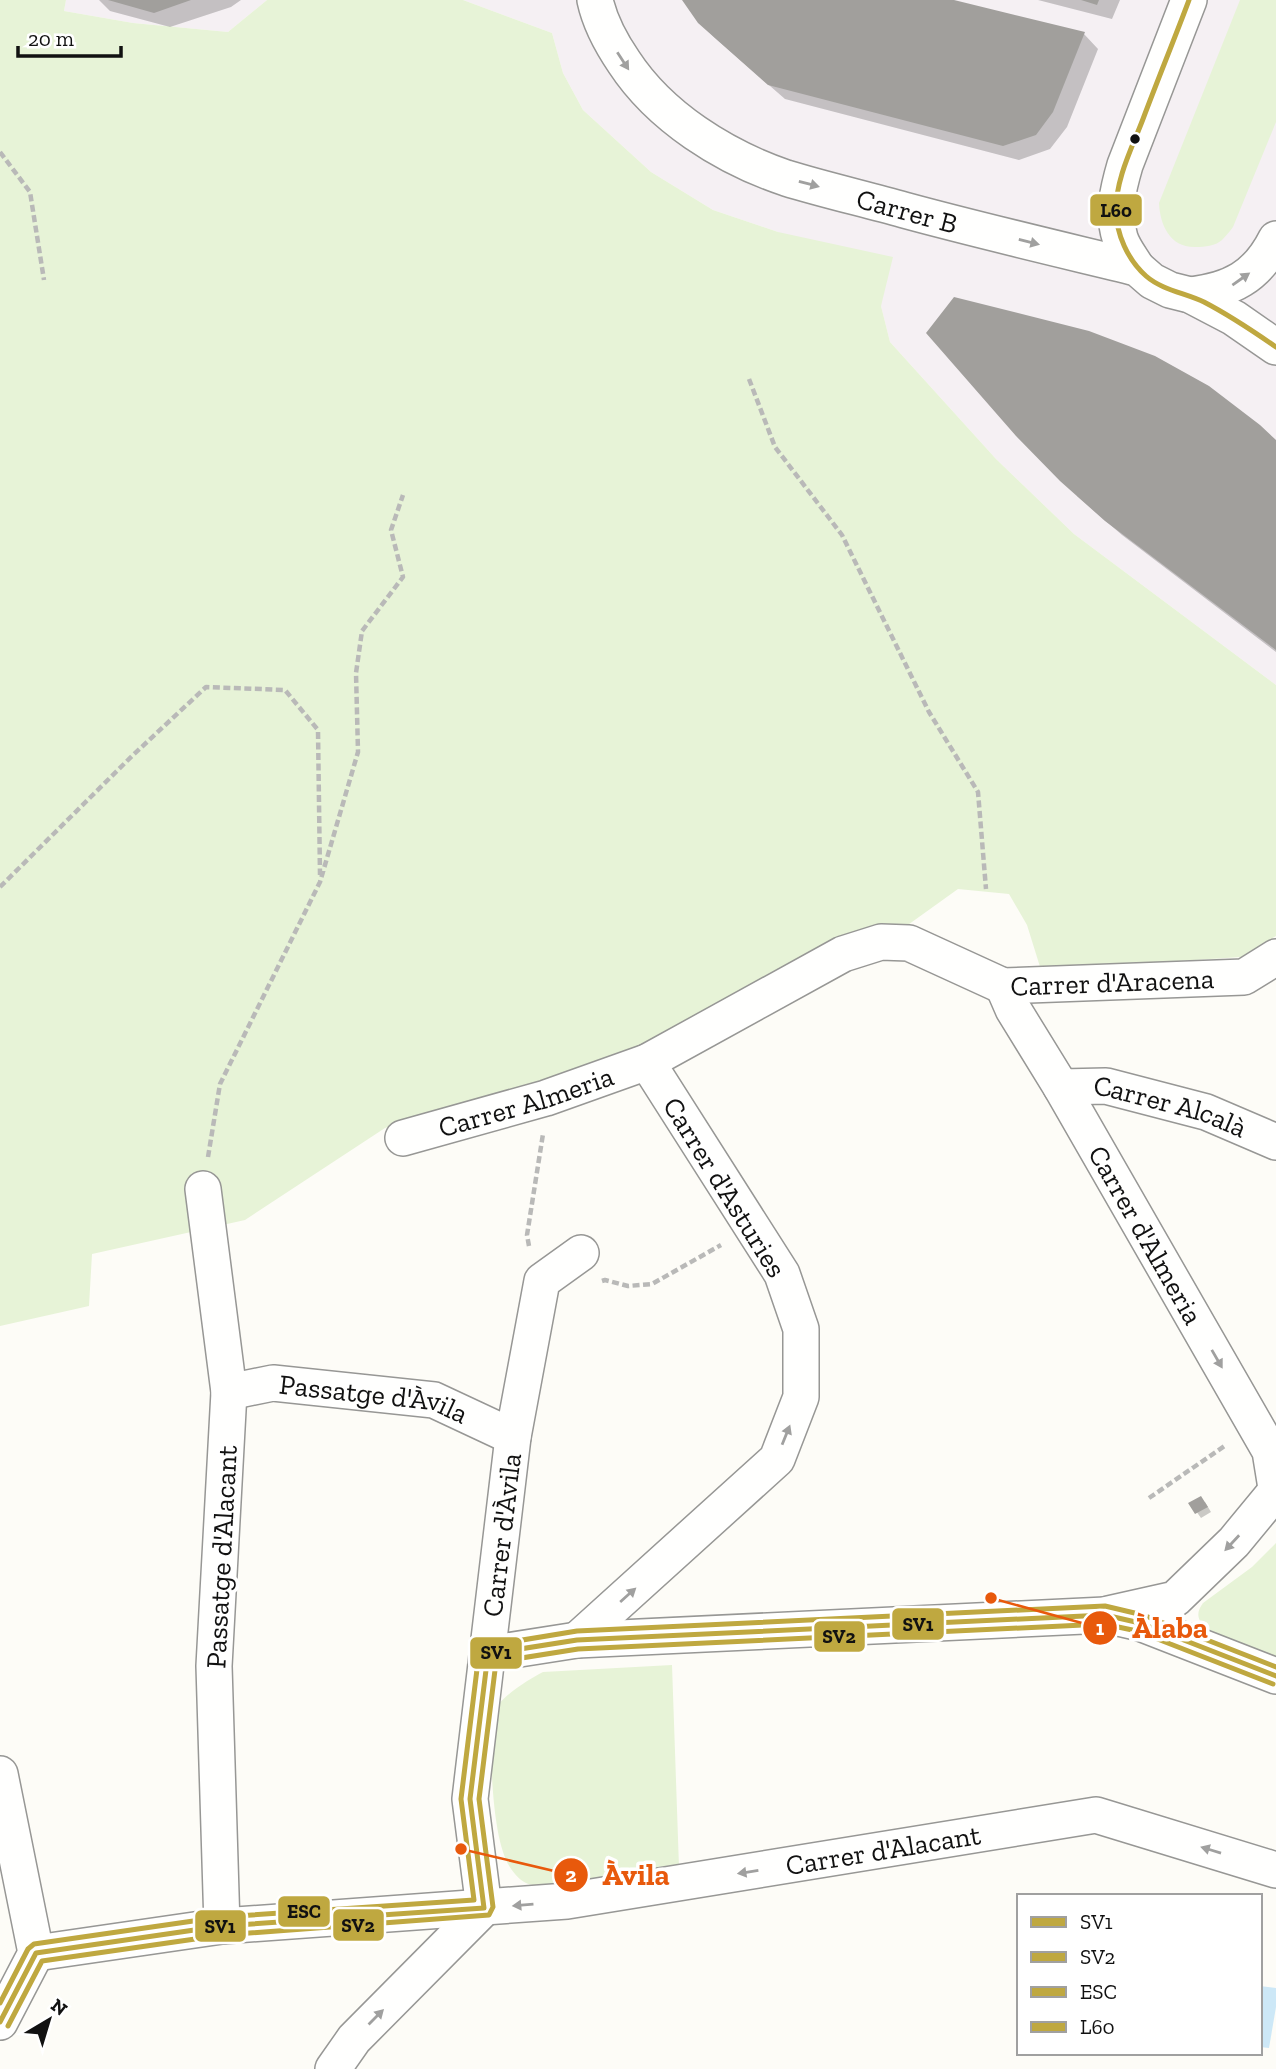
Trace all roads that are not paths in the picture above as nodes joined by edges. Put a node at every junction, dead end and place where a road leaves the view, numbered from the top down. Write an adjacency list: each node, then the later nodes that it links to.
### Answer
1 (595, 0): 4 (street, Carrer B, one-way to 4)
2 (1189, 0): 4 (street)
3 (1276, 239): 5 (street, one-way to 3)
4 (1137, 268): 5 (street, Carrer B)
5 (1190, 295): 6 (street, Carrer B)
6 (1276, 347)
7 (1276, 957): 8 (street, Carrer d'Aracena)
8 (1003, 986): 9 (street, Carrer d'Aracena); 10 (street, Carrer d'Almeria)
9 (647, 1062): 11 (street, Carrer Almeria); 21 (street, Carrer d'Asturies, one-way to 9)
10 (1060, 1087): 12 (street, Carrer Alcalà); 17 (street, Carrer d'Almeria, one-way to 17)
11 (403, 1138)
12 (1276, 1142)
13 (203, 1189): 15 (street, Passatge d'Alacant)
14 (580, 1253): 16 (street, Carrer d'Àvila)
15 (229, 1392): 16 (street, Passatge d'Àvila); 27 (street, Passatge d'Alacant)
16 (513, 1437): 22 (street, Carrer d'Àvila)
17 (1276, 1490): 18 (street, Carrer d'Almeria, one-way to 18)
18 (1175, 1599): 19 (street); 20 (street)
19 (1105, 1615): 20 (street); 21 (street)
20 (1176, 1637): 23 (street)
21 (577, 1640): 22 (street)
22 (488, 1654): 26 (street, Carrer d'Àvila)
23 (1276, 1676)
24 (0, 1774): 28 (street)
25 (1276, 1870): 26 (street, Carrer d'Alacant, one-way to 26)
26 (484, 1908): 27 (street, Carrer d'Alacant); 30 (street, one-way to 26)
27 (222, 1926): 28 (street, Carrer d'Alacant)
28 (36, 1953): 29 (street)
29 (0, 2022)
30 (333, 2069)

